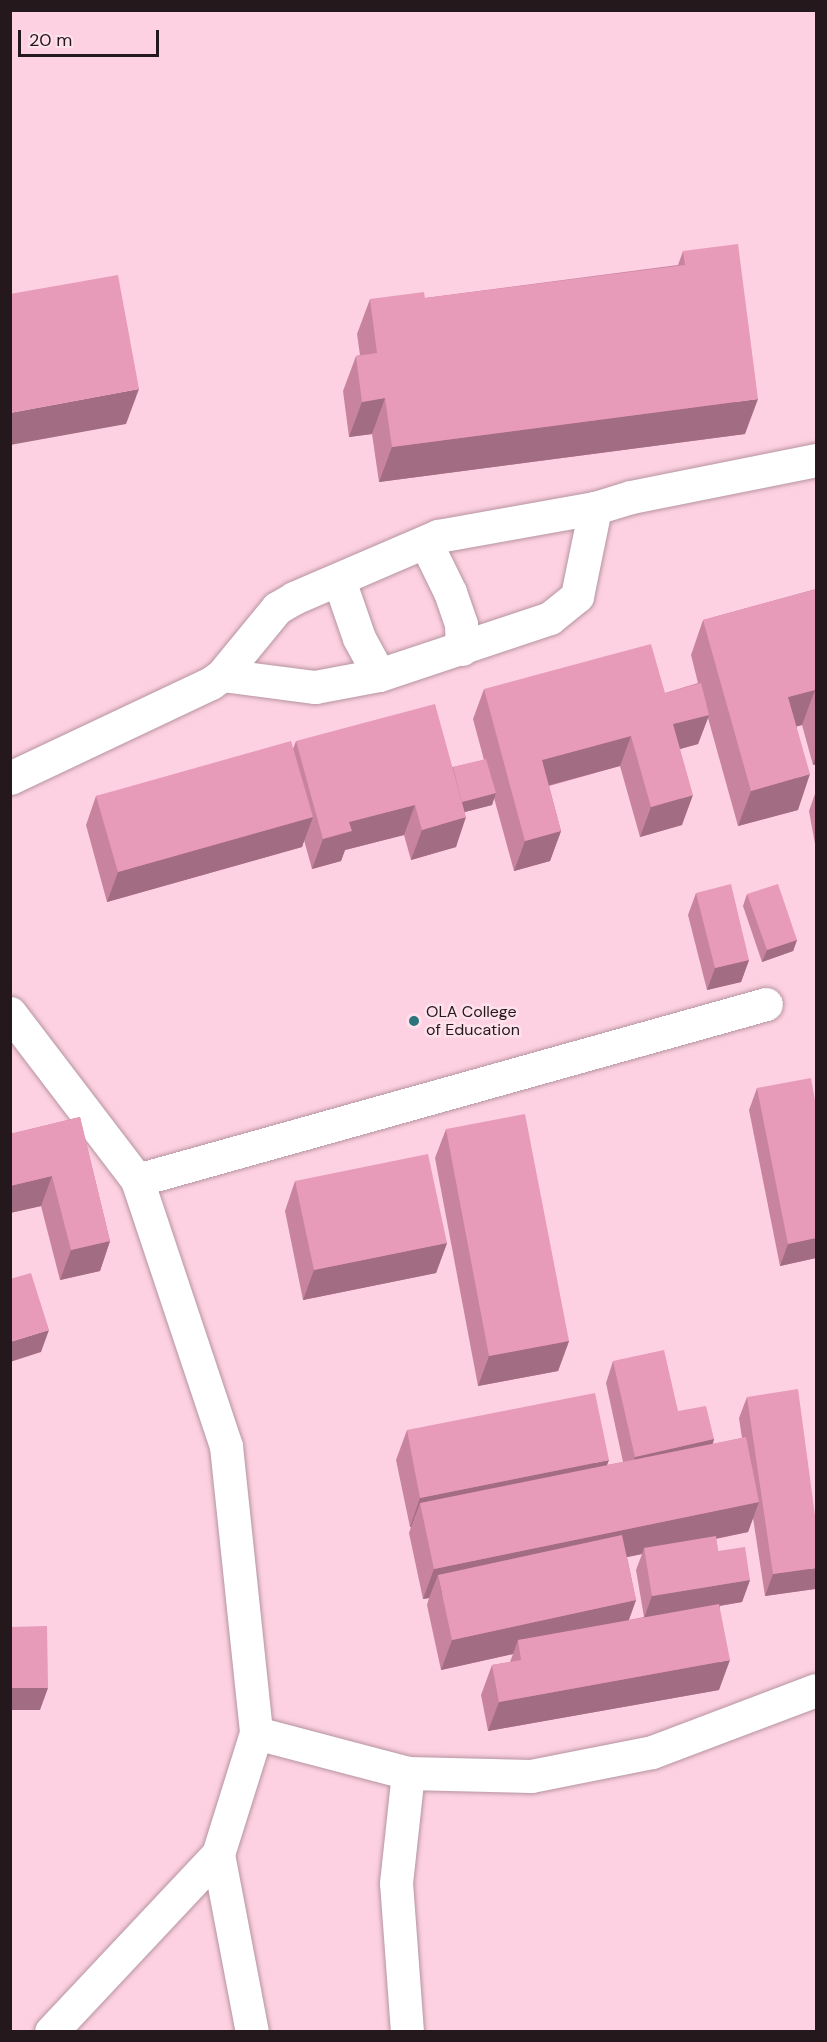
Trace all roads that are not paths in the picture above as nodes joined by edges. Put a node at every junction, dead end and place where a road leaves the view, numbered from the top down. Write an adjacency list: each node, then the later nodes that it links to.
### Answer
1 (816, 460): 2 (lane)
2 (595, 508): 3 (lane); 5 (lane)
3 (426, 543): 4 (lane); 5 (lane)
4 (339, 580): 6 (lane); 7 (lane)
5 (462, 649): 7 (lane)
6 (222, 675): 7 (lane); 8 (lane)
7 (379, 675)
8 (10, 778)
9 (766, 1004): 11 (lane)
10 (10, 1013): 11 (lane)
11 (137, 1180): 13 (lane)
12 (816, 1690): 14 (lane)
13 (256, 1733): 14 (lane); 15 (lane)
14 (408, 1773): 18 (lane)
15 (218, 1854): 16 (lane); 17 (lane)
16 (51, 2031)
17 (252, 2031)
18 (407, 2031)

